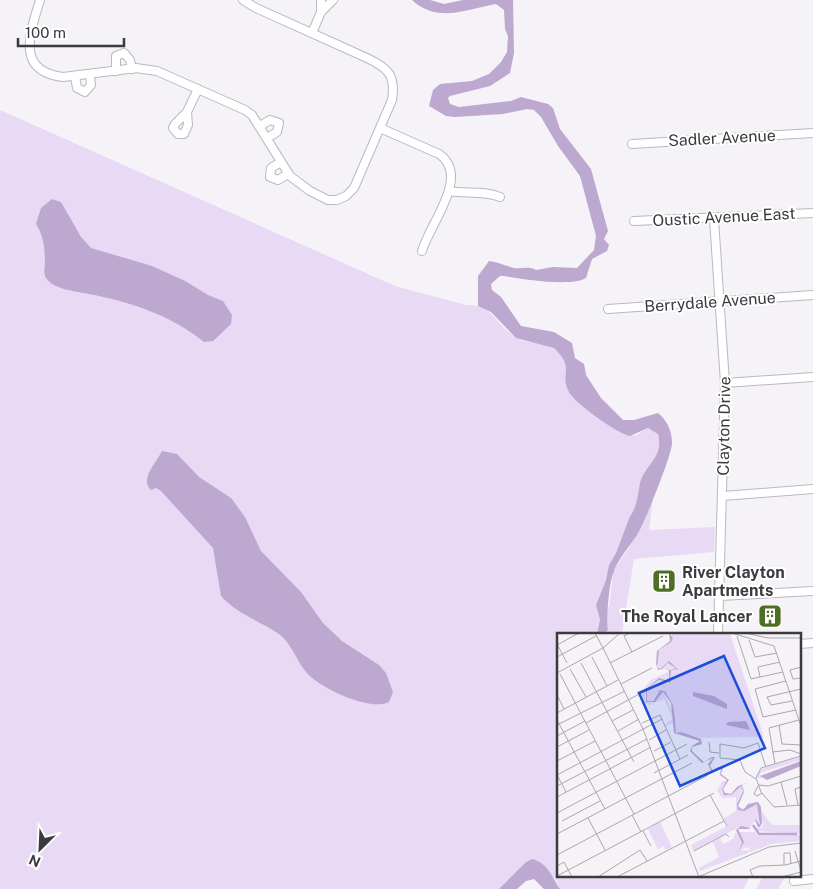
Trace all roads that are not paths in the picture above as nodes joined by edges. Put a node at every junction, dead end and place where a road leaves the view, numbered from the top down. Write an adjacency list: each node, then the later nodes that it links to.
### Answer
1 (40, 0): 10 (street)
2 (243, 0): 6 (street)
3 (322, 0): 5 (street)
4 (333, 0): 5 (street)
5 (321, 12): 6 (street)
6 (312, 33): 14 (street)
7 (132, 69): 8 (street); 8 (street); 11 (street)
8 (116, 71): 9 (street)
9 (90, 74): 10 (street); 10 (street)
10 (75, 76)
11 (198, 89): 12 (street); 13 (street)
12 (187, 112)
13 (260, 126): 16 (street); 16 (street)
14 (380, 128): 19 (street); 20 (street)
15 (813, 133): 17 (street, Sadler Avenue)
16 (267, 138): 18 (street)
17 (632, 144)
18 (280, 162): 19 (street); 19 (street)
19 (288, 174)
20 (449, 191): 21 (street); 25 (street)
21 (500, 197)
22 (813, 213): 23 (street, Oustic Avenue East)
23 (714, 219): 24 (street, Oustic Avenue East); 27 (street, Clayton Drive)
24 (634, 222)
25 (422, 251)
26 (813, 295): 27 (street, Berrydale Avenue)
27 (719, 302): 28 (street, Berrydale Avenue); 30 (street, Clayton Drive)
28 (608, 308)
29 (813, 377): 30 (street)
30 (725, 383): 32 (street, Clayton Drive)
31 (813, 489): 32 (street)
32 (723, 496): 34 (street, Clayton Drive)
33 (813, 591): 34 (street)
34 (720, 596): 35 (street, Clayton Drive)
35 (718, 633)
36 (813, 643): 37 (street)
37 (800, 644)
38 (813, 879): 39 (street)
39 (794, 881)

